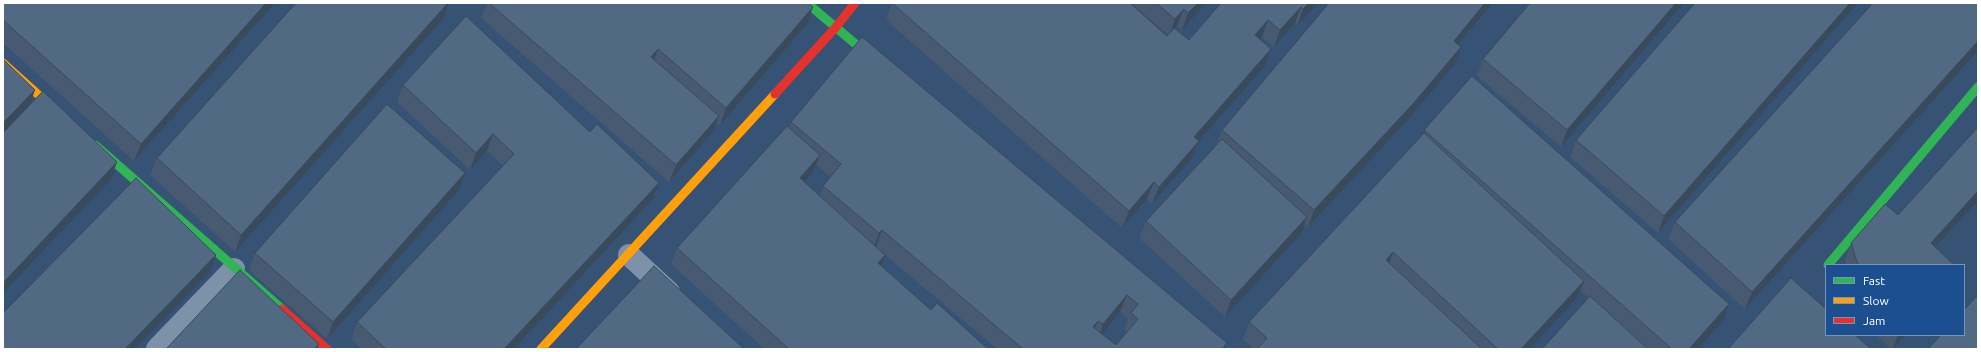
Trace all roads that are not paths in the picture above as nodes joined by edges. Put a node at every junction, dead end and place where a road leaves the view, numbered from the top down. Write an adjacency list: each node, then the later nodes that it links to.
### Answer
1 (807, 3): 3 (street)
2 (855, 3): 3 (street)
3 (836, 27): 5 (street); 9 (street)
4 (3, 63): 7 (street)
5 (884, 68)
6 (1978, 87): 10 (street)
7 (68, 121)
8 (86, 137): 11 (street)
9 (629, 255): 12 (street); 15 (street)
10 (1829, 264)
11 (234, 269): 13 (street); 14 (street)
12 (686, 307)
13 (157, 349)
14 (327, 349)
15 (541, 349)

